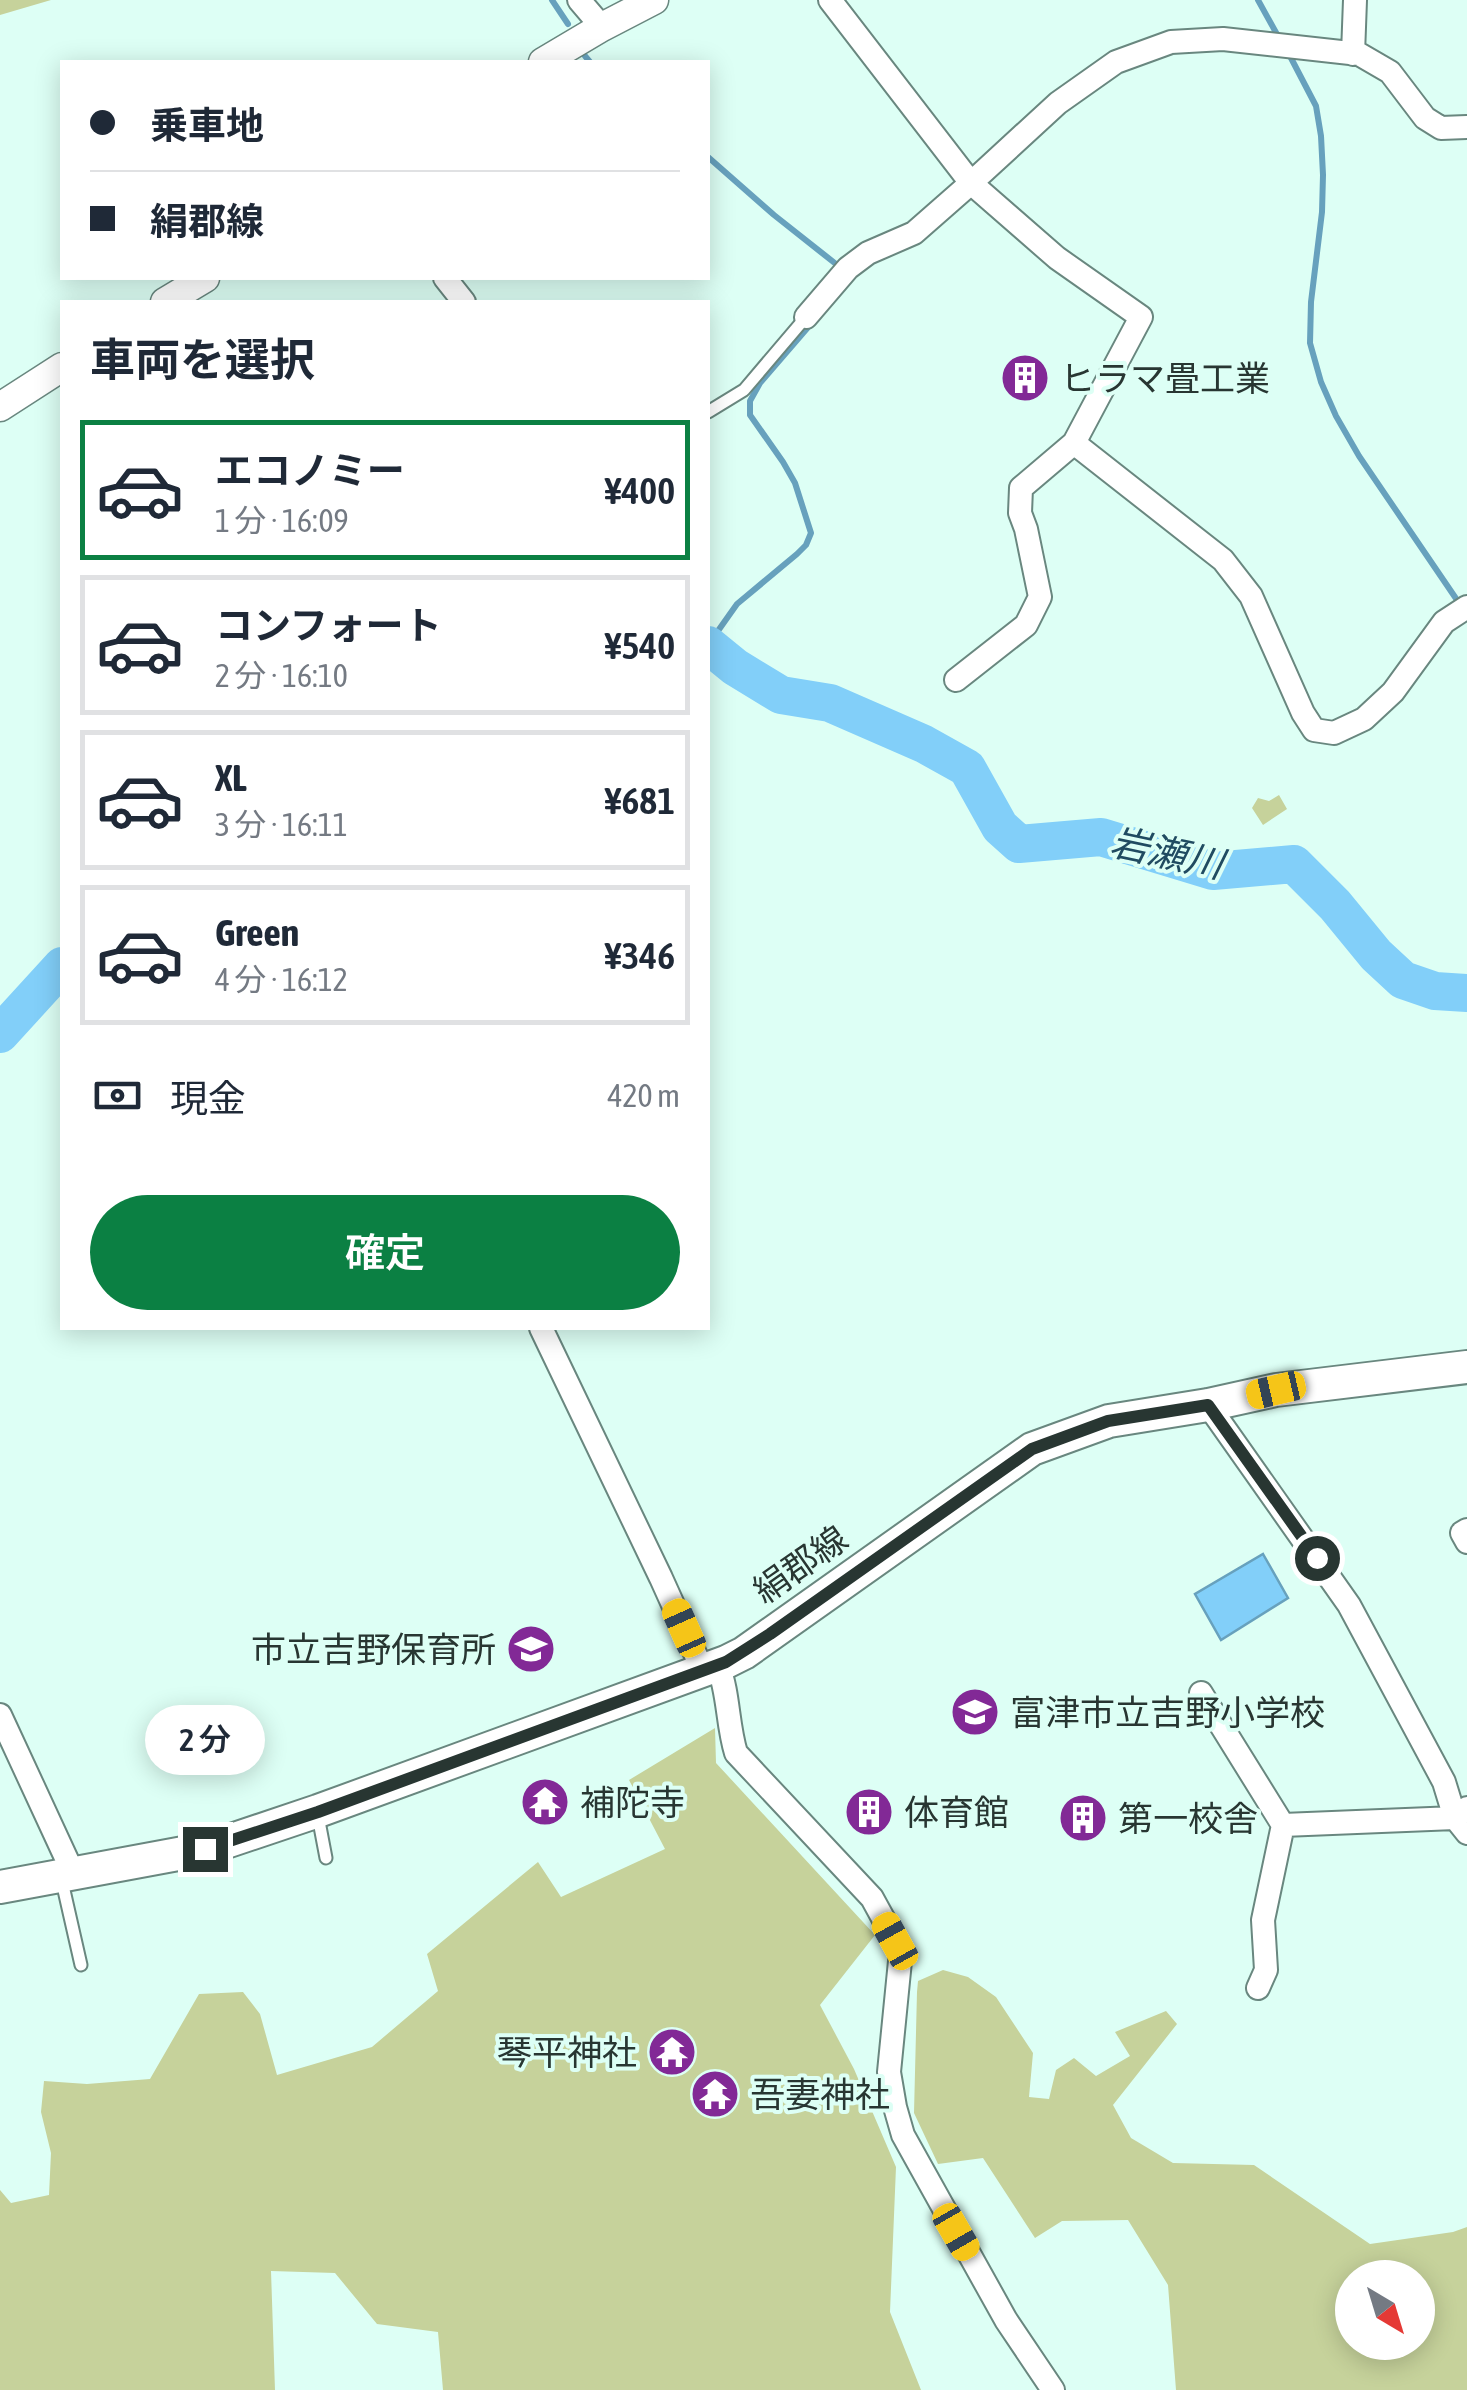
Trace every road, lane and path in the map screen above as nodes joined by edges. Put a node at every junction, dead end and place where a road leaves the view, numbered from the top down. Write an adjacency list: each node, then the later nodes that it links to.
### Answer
1 (579, 0): 5 (street)
2 (654, 0): 5 (street)
3 (830, 0): 9 (street)
4 (1355, 0): 6 (street)
5 (602, 27): 7 (street)
6 (1354, 54): 8 (street); 9 (street)
7 (546, 60)
8 (1467, 127)
9 (971, 183): 14 (street); 18 (street)
10 (201, 280): 12 (street)
11 (447, 280): 13 (street)
12 (168, 300)
13 (462, 300)
14 (806, 317): 17 (lane)
15 (60, 368): 16 (street)
16 (0, 407)
17 (710, 411)
18 (1074, 443): 19 (street); 20 (street)
19 (1462, 611)
20 (956, 680)
21 (542, 1330): 26 (street)
22 (1467, 1367): 23 (main road, 絹郡線)
23 (1208, 1405): 26 (main road, 絹郡線); 30 (street)
24 (1467, 1530): 25 (street)
25 (1467, 1542)
26 (711, 1668): 29 (main road, 絹郡線); 37 (street)
27 (1201, 1693): 31 (street)
28 (0, 1715): 33 (street)
29 (318, 1812): 32 (lane); 33 (main road, 絹郡線)
30 (1463, 1820): 31 (street)
31 (1283, 1825): 36 (street)
32 (326, 1858)
33 (68, 1876): 34 (main road, 絹郡線); 35 (lane)
34 (0, 1887)
35 (82, 1965)
36 (1258, 1988)
37 (1053, 2390)

